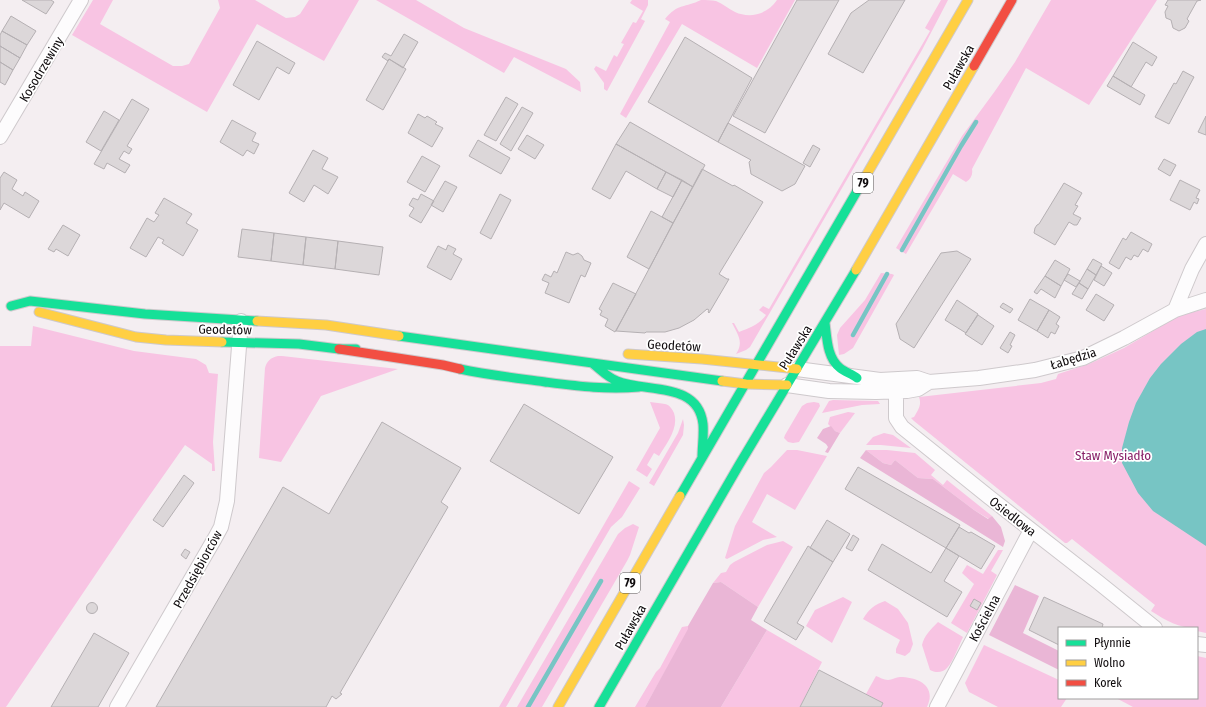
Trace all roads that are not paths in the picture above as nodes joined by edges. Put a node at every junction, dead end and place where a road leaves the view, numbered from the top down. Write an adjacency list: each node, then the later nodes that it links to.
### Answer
1 (81, 0): 4 (street, Kosodrzewiny)
2 (968, 0): 18 (main road, Puławska / 79)
3 (1012, 0): 9 (main road, Puławska)
4 (0, 137)
5 (1206, 244): 7 (street)
6 (1206, 300): 7 (street, Łabędzia)
7 (1175, 310): 21 (street, Łabędzia)
8 (241, 321): 10 (street, Przedsiębiorców); 10 (main road, Geodetów); 11 (main road, Geodetów)
9 (825, 323): 19 (main road, Puławska); 20 (main road)
10 (239, 342): 13 (main road, Geodetów); 29 (street, Przedsiębiorców)
11 (441, 343): 12 (main road, Geodetów); 17 (main road, Geodetów)
12 (418, 348)
13 (339, 349): 14 (main road, Geodetów); 24 (main road)
14 (403, 350)
15 (615, 353): 18 (main road, Geodetów)
16 (603, 354): 17 (main road)
17 (592, 363): 22 (main road, Geodetów); 24 (main road)
18 (757, 366): 19 (main road, Geodetów); 22 (main road, Puławska / 79)
19 (797, 369): 20 (street, Łabędzia); 23 (main road, Puławska)
20 (857, 378): 21 (street, Łabędzia)
21 (929, 382): 25 (street, Łabędzia)
22 (746, 384): 23 (main road, Geodetów); 26 (main road, Puławska / 79)
23 (786, 385): 25 (street, Łabędzia); 31 (main road, Puławska)
24 (639, 387): 26 (main road)
25 (896, 391): 27 (street, Osiedlowa)
26 (702, 459): 30 (main road, Puławska / 79)
27 (1031, 530): 28 (street, Osiedlowa); 32 (street, Kościelna)
28 (1154, 627)
29 (116, 707)
30 (558, 707)
31 (599, 707)
32 (937, 707)

